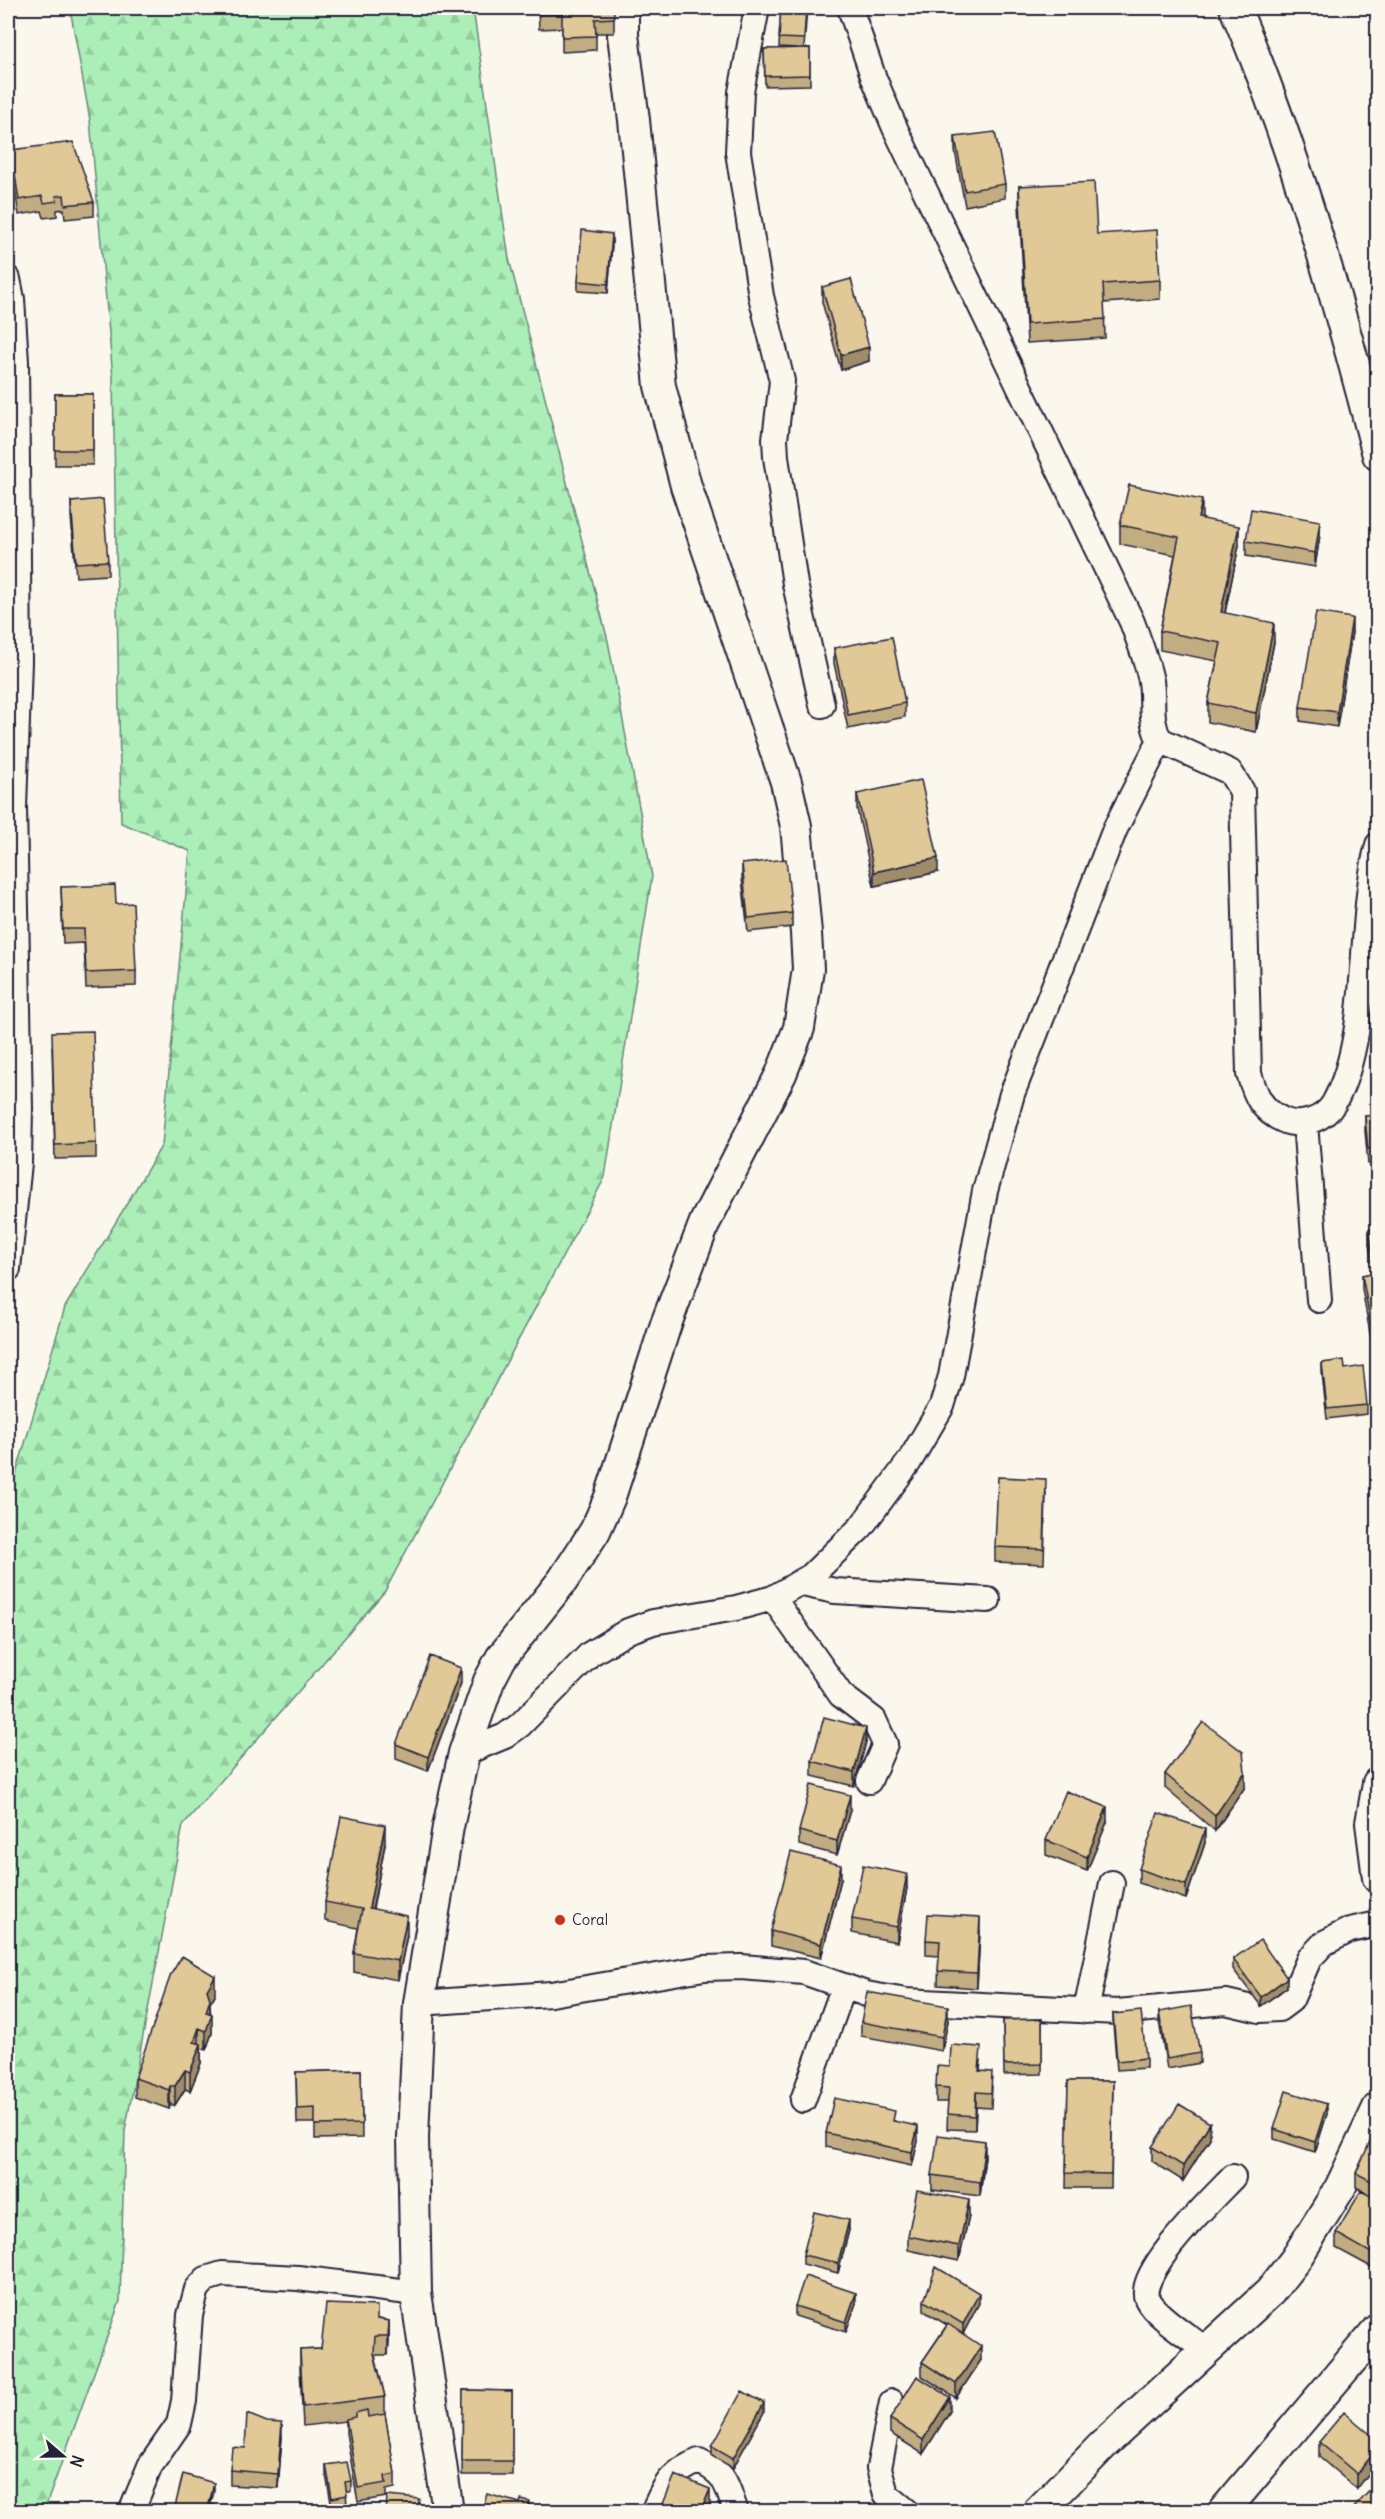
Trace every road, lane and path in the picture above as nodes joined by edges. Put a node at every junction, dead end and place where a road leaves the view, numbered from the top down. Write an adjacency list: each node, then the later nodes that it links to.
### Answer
1 (623, 8): 17 (main road)
2 (754, 8): 7 (street)
3 (850, 8): 8 (street)
4 (1235, 8): 6 (main road)
5 (8, 279): 9 (street)
6 (1377, 455)
7 (822, 705)
8 (1160, 740): 11 (street); 14 (street)
9 (11, 809): 12 (street)
10 (1377, 845): 11 (street)
11 (1305, 1123): 13 (street)
12 (8, 1269)
13 (1319, 1300)
14 (798, 1583): 15 (street); 16 (street)
15 (773, 1598): 17 (street); 18 (street)
16 (988, 1600)
17 (464, 1753): 24 (main road)
18 (869, 1781)
19 (1377, 1783): 20 (main road)
20 (1377, 1878)
21 (1112, 1883): 25 (street)
22 (1377, 1924): 25 (street)
23 (844, 1986): 24 (street); 25 (street); 26 (street)
24 (419, 2002): 29 (main road)
25 (1086, 2011)
26 (803, 2100)
27 (1377, 2108): 31 (main road)
28 (1233, 2177): 31 (street)
29 (416, 2293): 33 (street); 34 (main road)
30 (1377, 2329): 39 (main road)
31 (1206, 2350): 38 (main road)
32 (892, 2402): 37 (street)
33 (131, 2511)
34 (448, 2511)
35 (653, 2511): 36 (street)
36 (736, 2511)
37 (908, 2511)
38 (1038, 2511)
39 (1223, 2511)

